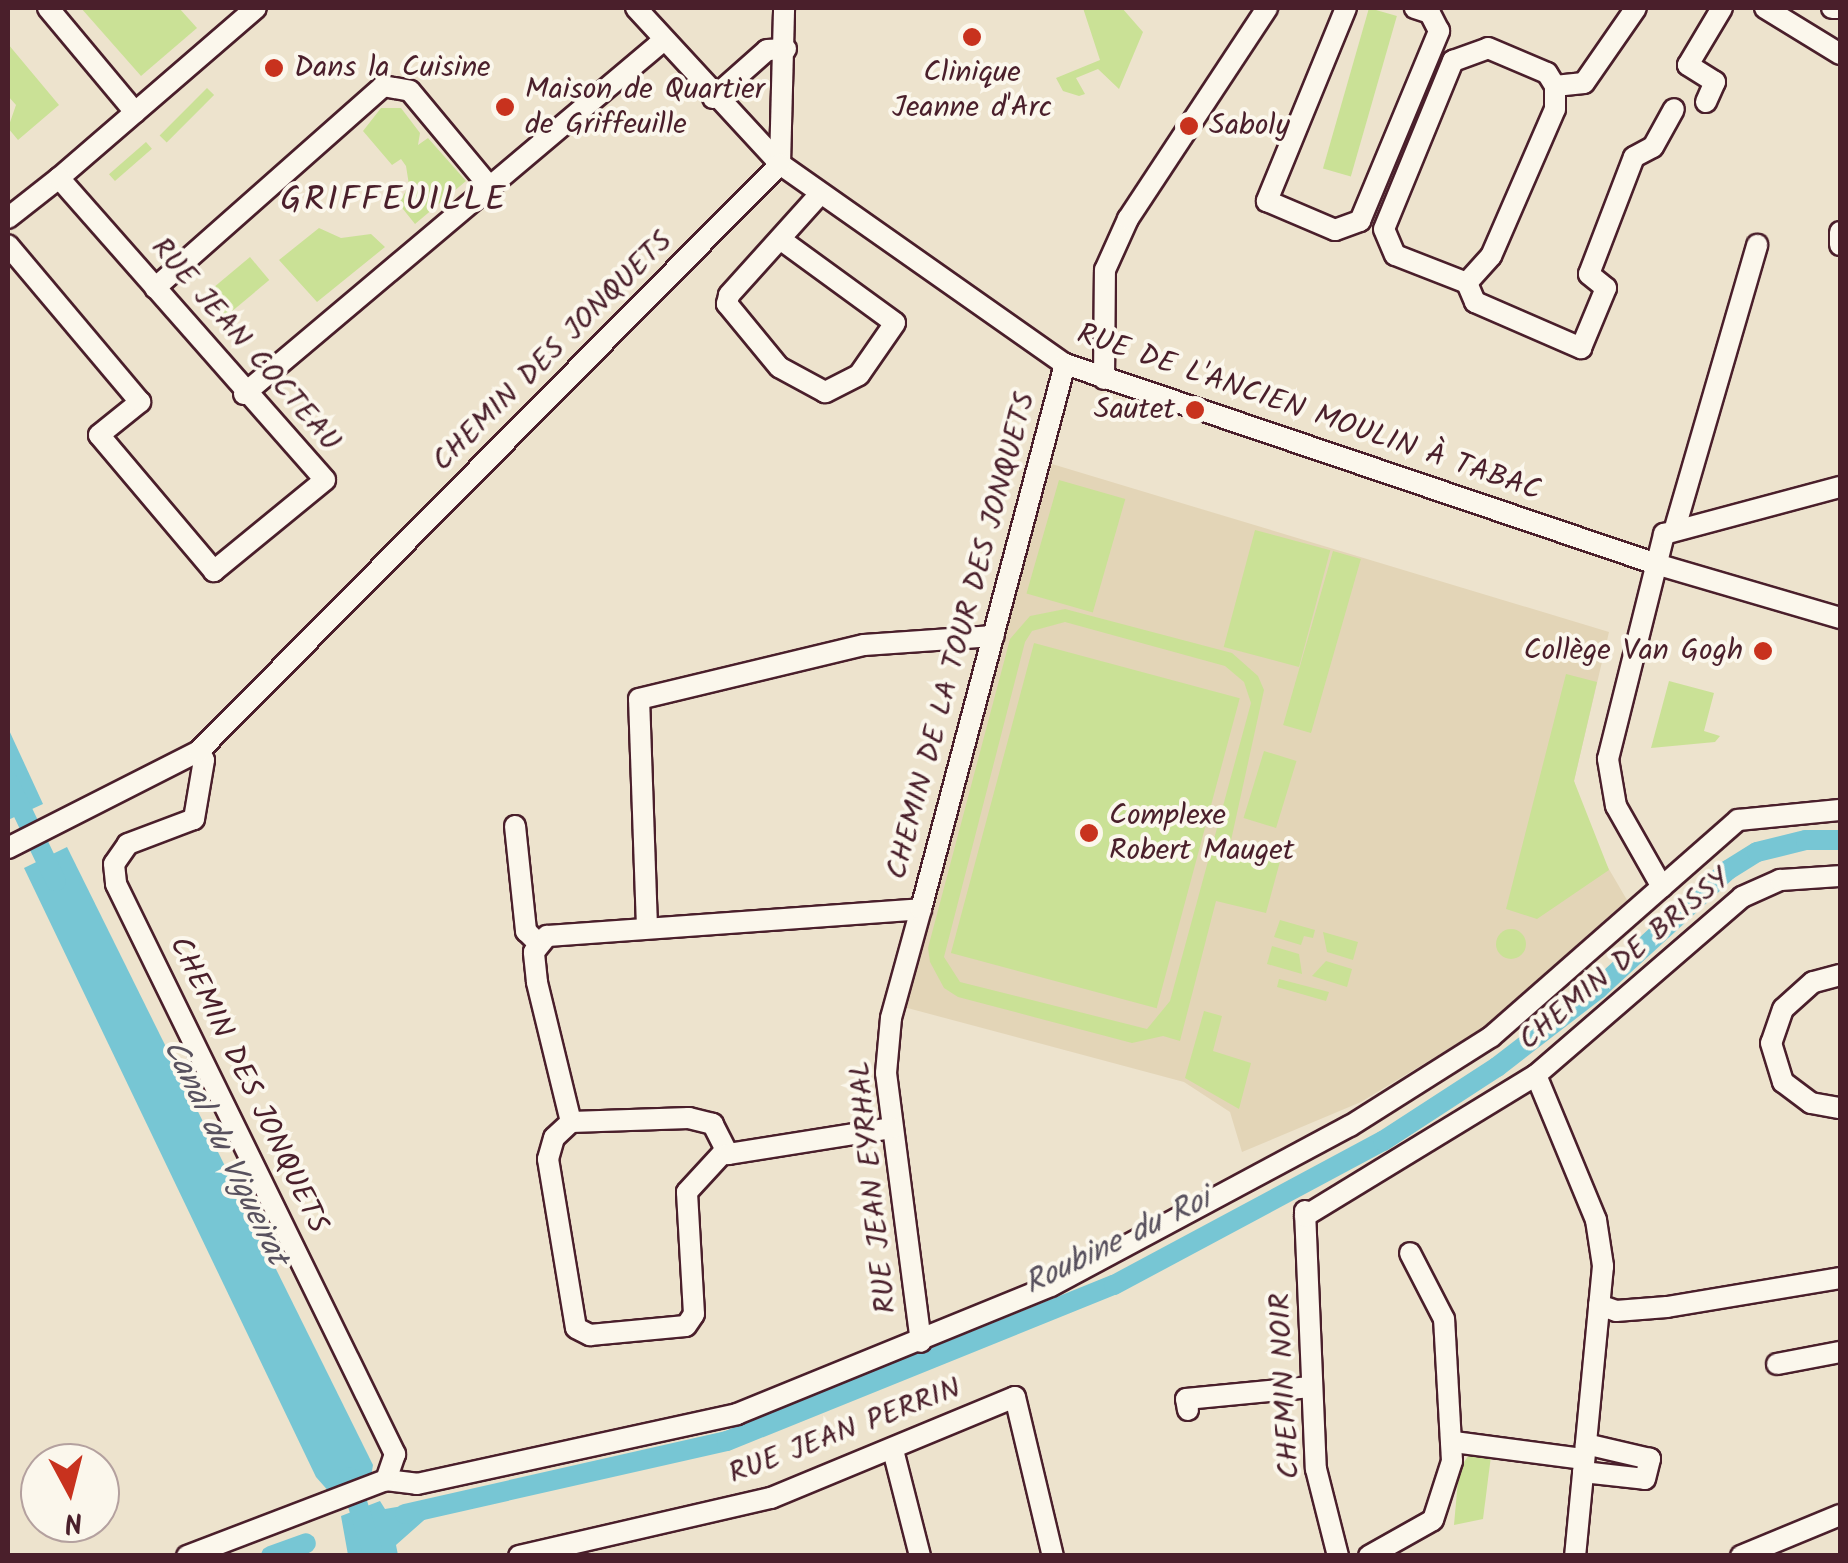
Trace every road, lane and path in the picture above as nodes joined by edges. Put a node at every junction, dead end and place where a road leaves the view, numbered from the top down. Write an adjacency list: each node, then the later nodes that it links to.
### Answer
1 (48, 8): 20 (street)
2 (256, 8): 20 (street)
3 (636, 8): 13 (street, RUE DE L'ANCIEN MOULIN À TABAC)
4 (784, 8): 14 (street)
5 (1267, 8): 34 (street)
6 (1346, 8): 7 (street)
7 (1415, 8)
8 (1636, 8): 16 (street)
9 (1722, 8): 18 (street)
10 (1765, 8): 15 (street)
11 (1832, 8): 12 (street)
12 (1840, 8)
13 (664, 40): 17 (street, RUE DE L'ANCIEN MOULIN À TABAC); 23 (street)
14 (786, 49): 17 (street); 21 (street)
15 (1840, 54)
16 (1555, 86): 31 (street); 31 (street)
17 (712, 98): 21 (street, RUE DE L'ANCIEN MOULIN À TABAC)
18 (1706, 102)
19 (1674, 109): 31 (street)
20 (135, 112): 22 (street)
21 (780, 164): 24 (street, RUE DE L'ANCIEN MOULIN À TABAC); 41 (street, CHEMIN DES JONQUETS)
22 (60, 178): 25 (street); 32 (street, RUE JEAN COCTEAU)
23 (490, 187): 32 (street); 35 (street)
24 (821, 193): 27 (street); 33 (street, RUE DE L'ANCIEN MOULIN À TABAC)
25 (8, 218)
26 (1840, 232): 30 (street)
27 (780, 239): 27 (street)
28 (8, 245): 35 (street, RUE JEAN COCTEAU)
29 (1756, 245): 37 (street)
30 (1840, 245)
31 (1466, 283)
32 (155, 288): 35 (street, RUE JEAN COCTEAU)
33 (1065, 364): 34 (street, RUE DE L'ANCIEN MOULIN À TABAC); 40 (street, CHEMIN DE LA TOUR DES JONQUETS)
34 (1104, 379): 38 (street, RUE DE L'ANCIEN MOULIN À TABAC)
35 (244, 394)
36 (1840, 486): 37 (street)
37 (1675, 528): 38 (street)
38 (1659, 565): 39 (street, RUE DE L'ANCIEN MOULIN À TABAC); 46 (street)
39 (1840, 618)
40 (994, 636): 47 (street, CHEMIN DE LA TOUR DES JONQUETS); 48 (street)
41 (198, 751): 44 (street, CHEMIN DES JONQUETS); 68 (street, CHEMIN DES JONQUETS)
42 (1840, 810): 46 (street)
43 (514, 826): 49 (street)
44 (8, 848)
45 (1840, 876): 51 (street, CHEMIN DE BRISSY)
46 (1662, 887): 60 (street)
47 (921, 909): 48 (street, CHEMIN DE LA TOUR DES JONQUETS); 54 (street, RUE JEAN EYRHAL)
48 (647, 927): 49 (street, CHEMIN DE LA TOUR DES JONQUETS)
49 (542, 940): 53 (street)
50 (1840, 975): 52 (street)
51 (1536, 1075): 56 (street, CHEMIN DE BRISSY); 59 (street)
52 (1840, 1108)
53 (571, 1122): 55 (street); 55 (street)
54 (892, 1128): 55 (street); 60 (street, RUE JEAN EYRHAL)
55 (728, 1154)
56 (1305, 1213): 63 (street, CHEMIN NOIR)
57 (1410, 1253): 65 (street)
58 (1840, 1278): 59 (street)
59 (1599, 1305): 67 (street)
60 (922, 1342): 68 (street)
61 (1840, 1352): 62 (street)
62 (1776, 1364)
63 (1310, 1387): 64 (street); 75 (street, CHEMIN NOIR)
64 (1188, 1410)
65 (1454, 1442): 67 (street); 76 (street)
66 (893, 1450): 70 (street, RUE JEAN PERRIN); 73 (street); 74 (street, RUE JEAN PERRIN)
67 (1584, 1458): 77 (street)
68 (381, 1482): 71 (street)
69 (1840, 1516): 78 (street)
70 (611, 1546): 72 (street, RUE JEAN PERRIN)
71 (187, 1556)
72 (519, 1556)
73 (920, 1556)
74 (1053, 1556)
75 (1338, 1556)
76 (1369, 1556)
77 (1575, 1556)
78 (1741, 1556)

